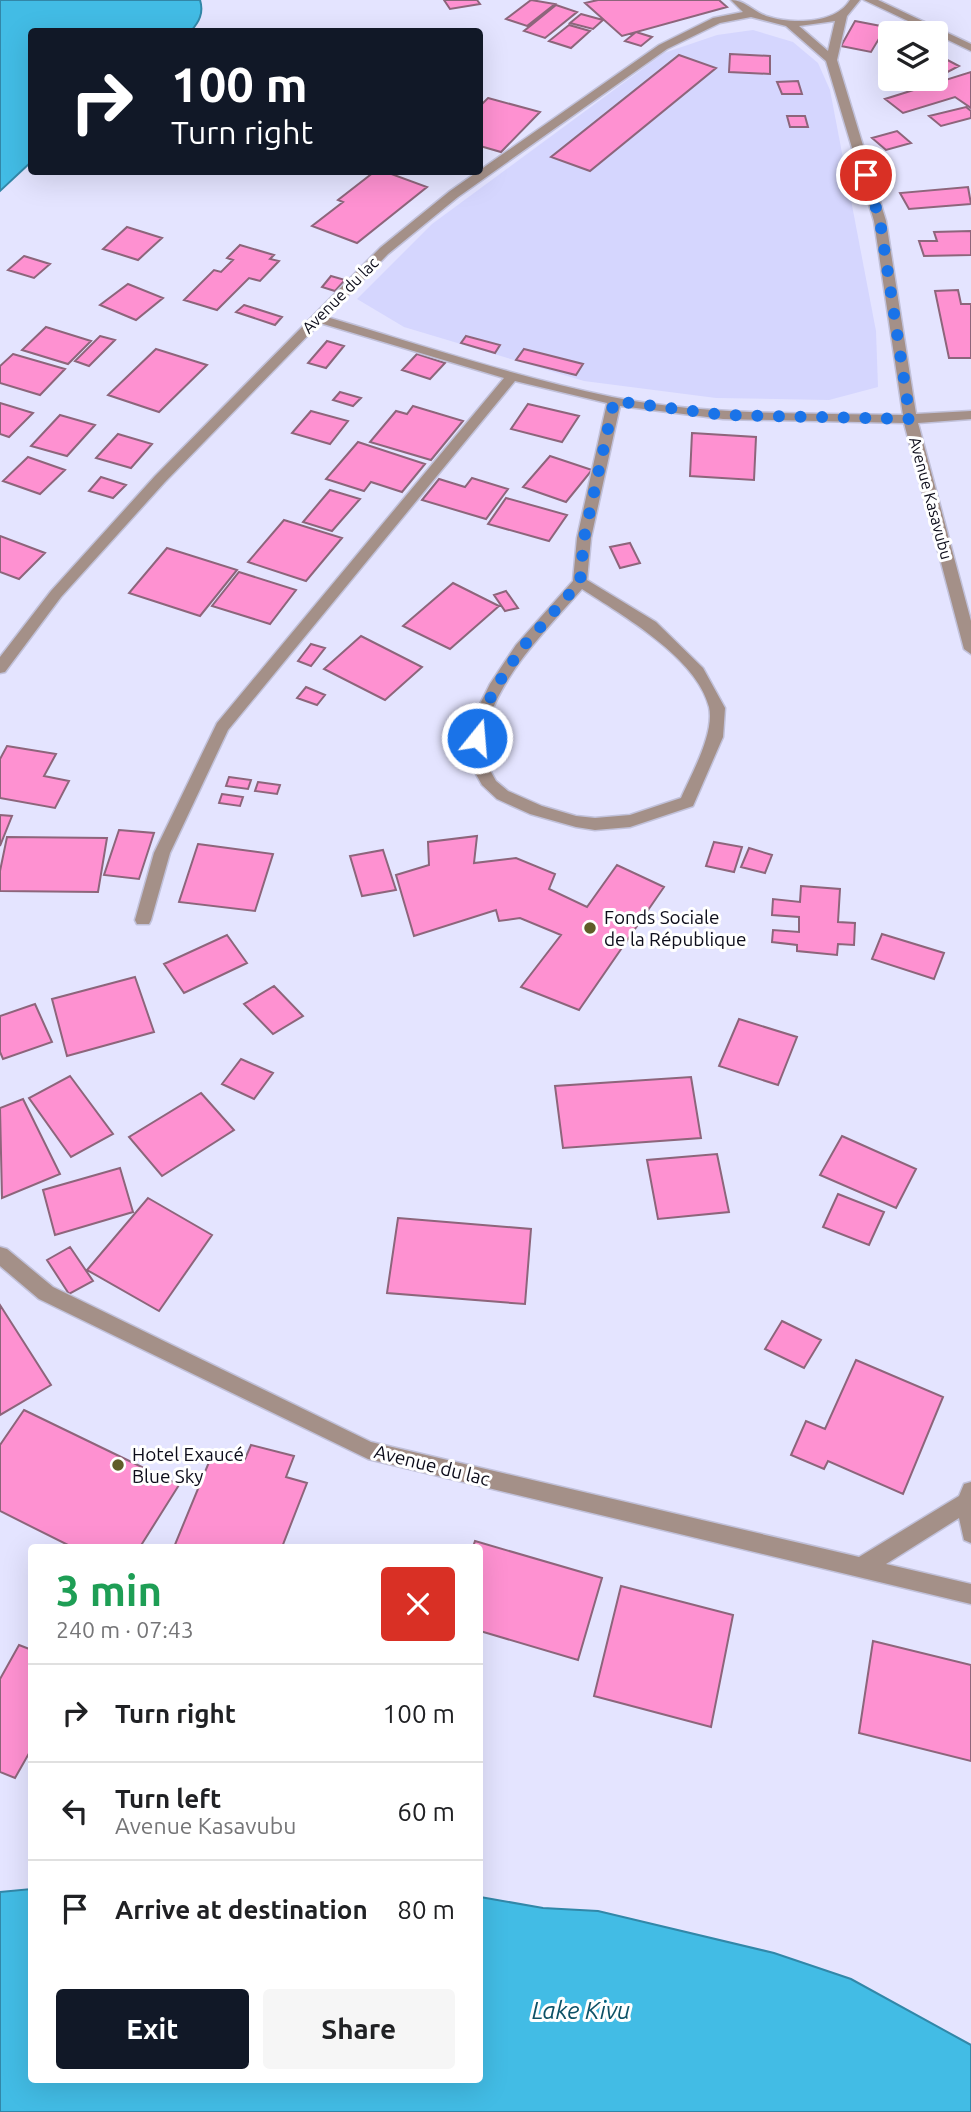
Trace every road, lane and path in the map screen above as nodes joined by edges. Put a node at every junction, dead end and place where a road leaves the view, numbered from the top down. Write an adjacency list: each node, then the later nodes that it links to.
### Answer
1 (736, 0): 4 (street)
2 (855, 0): 5 (street)
3 (869, 0): 7 (street)
4 (752, 14): 6 (street); 9 (street, Avenue du lac)
5 (842, 15): 6 (street); 8 (street)
6 (790, 24): 8 (street)
7 (971, 48)
8 (831, 60): 15 (street, Avenue Kasavubu)
9 (483, 174)
10 (481, 175): 11 (street, Avenue du lac)
11 (317, 318): 12 (street); 18 (street, Avenue du lac)
12 (512, 376): 13 (street); 19 (street)
13 (614, 401): 15 (street); 16 (street)
14 (971, 415): 15 (street)
15 (910, 419): 17 (street, Avenue Kasavubu)
16 (580, 582): 16 (street)
17 (971, 649)
18 (0, 668)
19 (143, 920)
20 (0, 1255): 23 (street, Avenue du lac)
21 (969, 1497): 22 (street); 23 (street)
22 (971, 1533)
23 (862, 1567): 24 (street, Avenue du lac)
24 (971, 1594)

